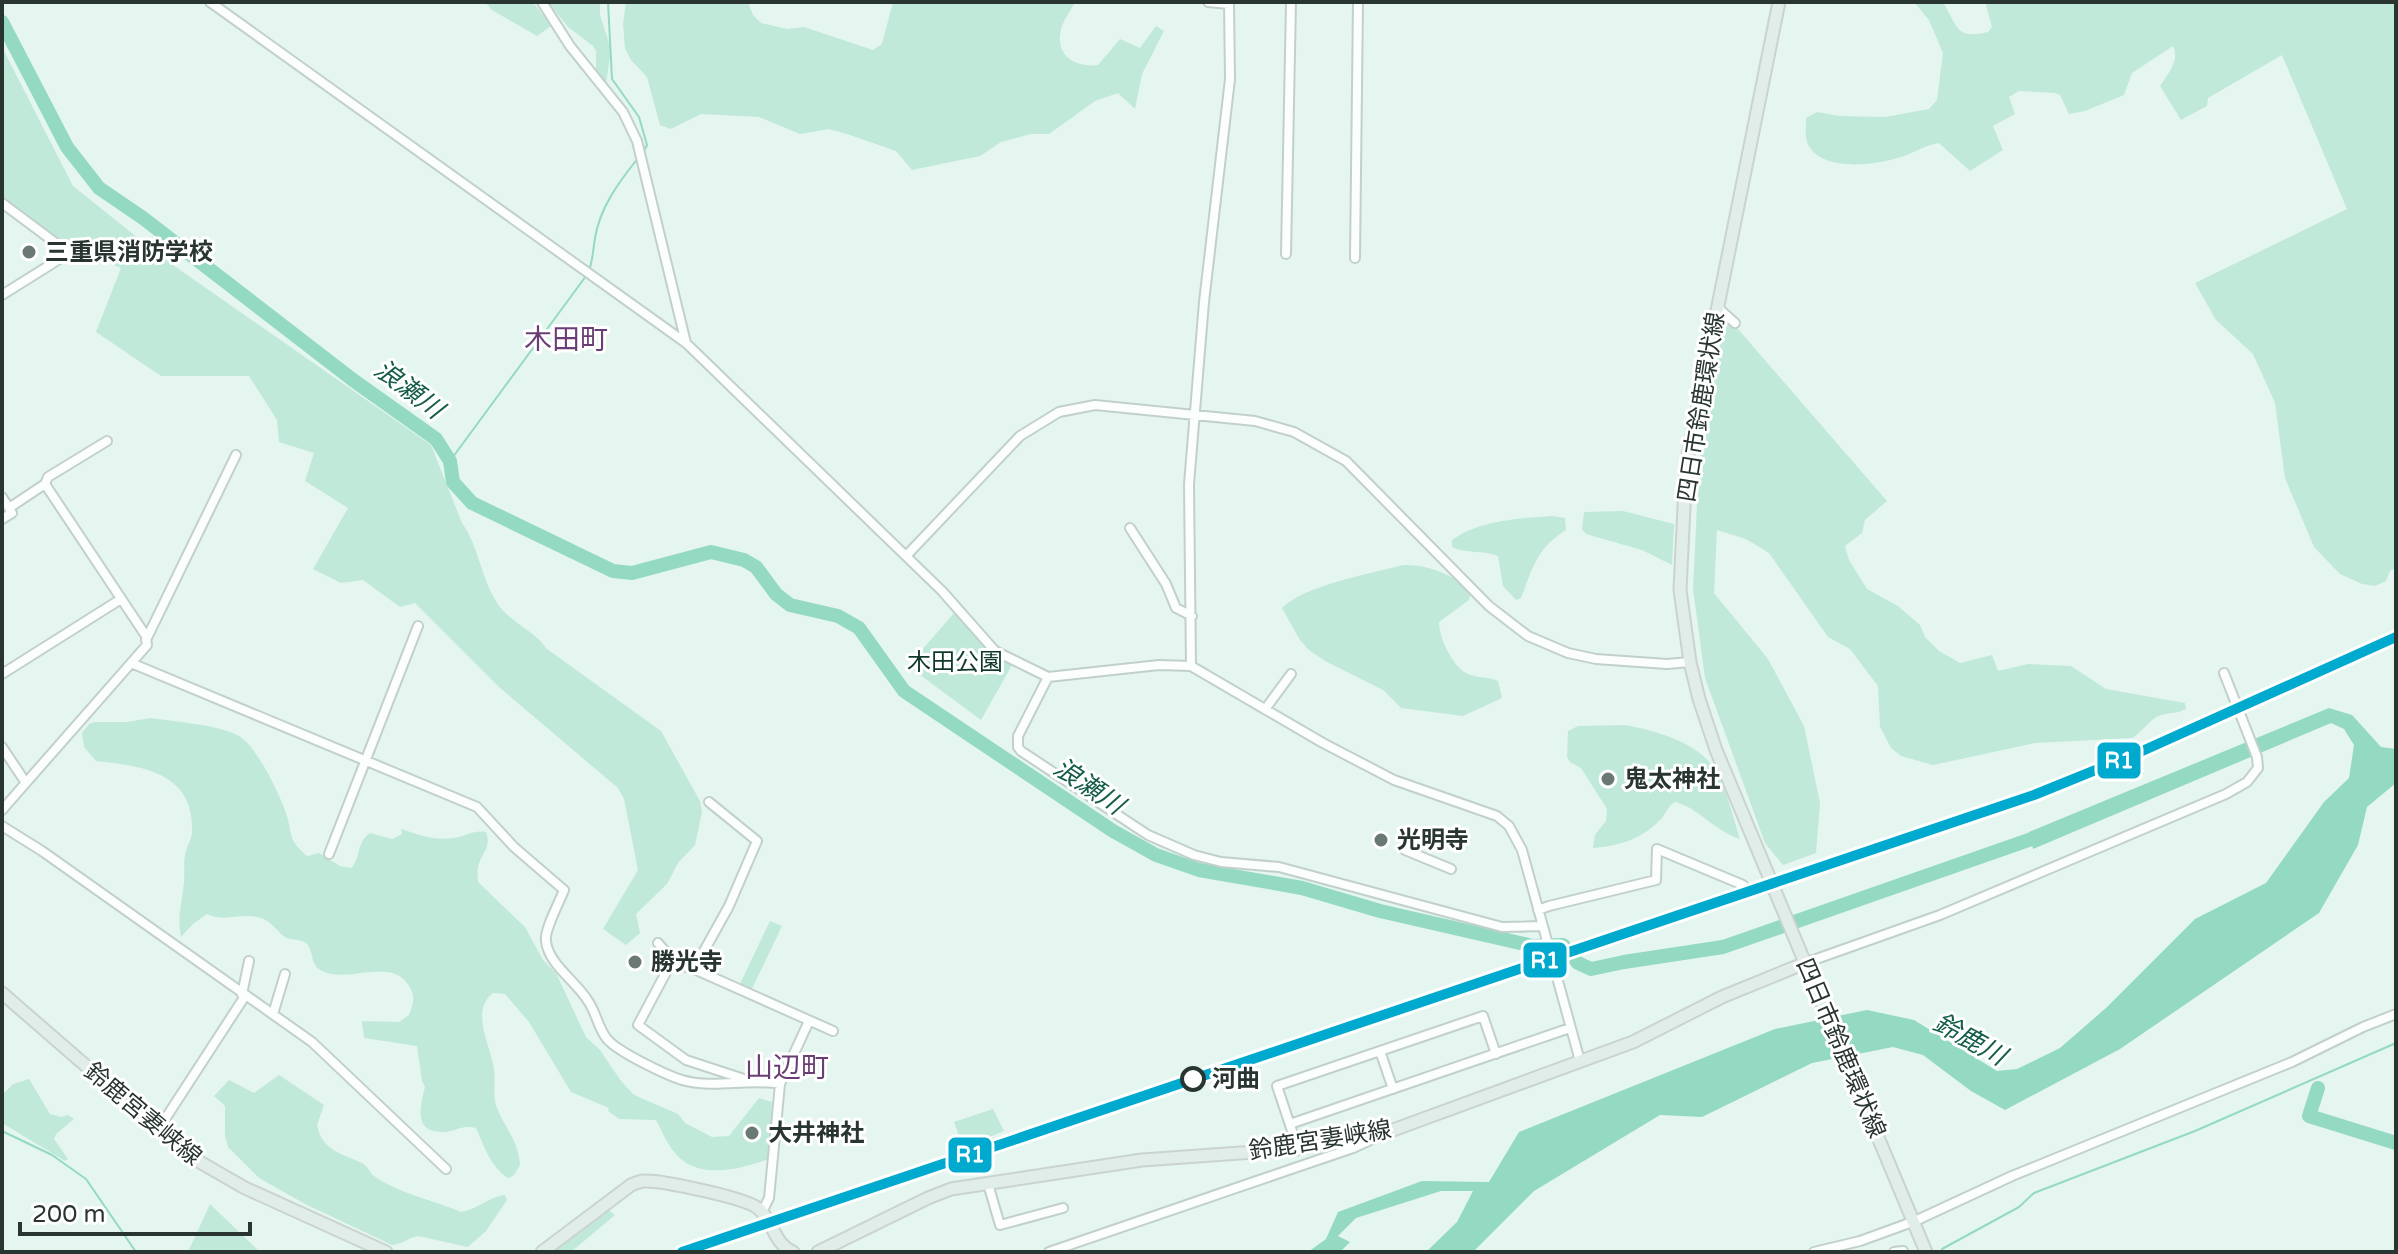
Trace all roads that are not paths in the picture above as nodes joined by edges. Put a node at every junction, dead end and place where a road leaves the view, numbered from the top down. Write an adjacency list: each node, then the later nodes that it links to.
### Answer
1 (210, 2): 14 (street)
2 (542, 2): 14 (street)
3 (1208, 2): 7 (street)
4 (1291, 2): 9 (street)
5 (1358, 2): 10 (street)
6 (1779, 2): 12 (main road, 四日市鈴鹿環状線)
7 (1229, 3): 15 (street)
8 (2, 203): 11 (street)
9 (1286, 254)
10 (1355, 258)
11 (2, 295)
12 (1717, 307): 13 (street); 28 (main road, 四日市鈴鹿環状線)
13 (1735, 323)
14 (686, 343): 23 (street)
15 (1195, 415): 23 (street); 25 (street); 28 (street)
16 (107, 441): 18 (street)
17 (236, 455): 27 (street)
18 (45, 484): 20 (street); 24 (street)
19 (2, 497): 20 (street)
20 (9, 508): 21 (street)
21 (2, 519)
22 (1130, 528): 25 (street)
23 (906, 556): 34 (street)
24 (121, 599): 27 (street); 32 (street)
25 (1192, 616): 30 (street)
26 (418, 626): 37 (street)
27 (146, 640): 29 (street)
28 (1690, 662): 51 (main road, 四日市鈴鹿環状線)
29 (131, 663): 37 (street); 38 (street)
30 (1191, 666): 34 (street); 35 (street)
31 (2224, 673): 51 (street)
32 (2, 674)
33 (1291, 674): 35 (street)
34 (1048, 677): 47 (street)
35 (1266, 708): 46 (street)
36 (2, 747): 38 (street)
37 (365, 761): 43 (street); 64 (street)
38 (26, 783): 40 (street)
39 (709, 802): 52 (street)
40 (2, 810)
41 (2, 826): 55 (street)
42 (1405, 850): 44 (street)
43 (329, 854)
44 (1451, 869)
45 (1743, 885): 46 (street)
46 (1538, 910): 47 (street)
47 (1543, 926): 59 (street)
48 (658, 943): 50 (street)
49 (249, 961): 55 (street)
50 (671, 963): 52 (street); 64 (street)
51 (1805, 963): 63 (main road, 鈴鹿宮妻峡線); 75 (main road, 四日市鈴鹿環状線)
52 (694, 969): 58 (street)
53 (285, 974): 56 (street)
54 (2, 993): 68 (main road, 鈴鹿宮妻峡線)
55 (244, 995): 56 (street); 68 (street)
56 (273, 1014): 71 (street)
57 (2396, 1014): 75 (street)
58 (809, 1021): 60 (street); 65 (street)
59 (1570, 1028): 62 (street); 63 (street)
60 (833, 1031)
61 (1380, 1051): 62 (street); 66 (street); 67 (street)
62 (1496, 1054): 66 (street)
63 (1580, 1061): 69 (main road, 鈴鹿宮妻峡線)
64 (748, 1080): 65 (street)
65 (780, 1084): 74 (street)
66 (1393, 1089): 67 (street)
67 (1290, 1124): 70 (street)
68 (158, 1130): 77 (main road, 鈴鹿宮妻峡線)
69 (1393, 1130): 70 (main road, 鈴鹿宮妻峡線); 81 (street)
70 (1298, 1149): 72 (main road, 鈴鹿宮妻峡線)
71 (446, 1169)
72 (988, 1184): 73 (street); 80 (main road, 鈴鹿宮妻峡線)
73 (1063, 1208)
74 (762, 1212): 78 (main road); 79 (main road)
75 (1912, 1216): 76 (main road, 四日市鈴鹿環状線); 82 (street)
76 (1925, 1250)
77 (386, 1252)
78 (542, 1252)
79 (793, 1252)
80 (818, 1252)
81 (1049, 1252)
82 (1814, 1252)

